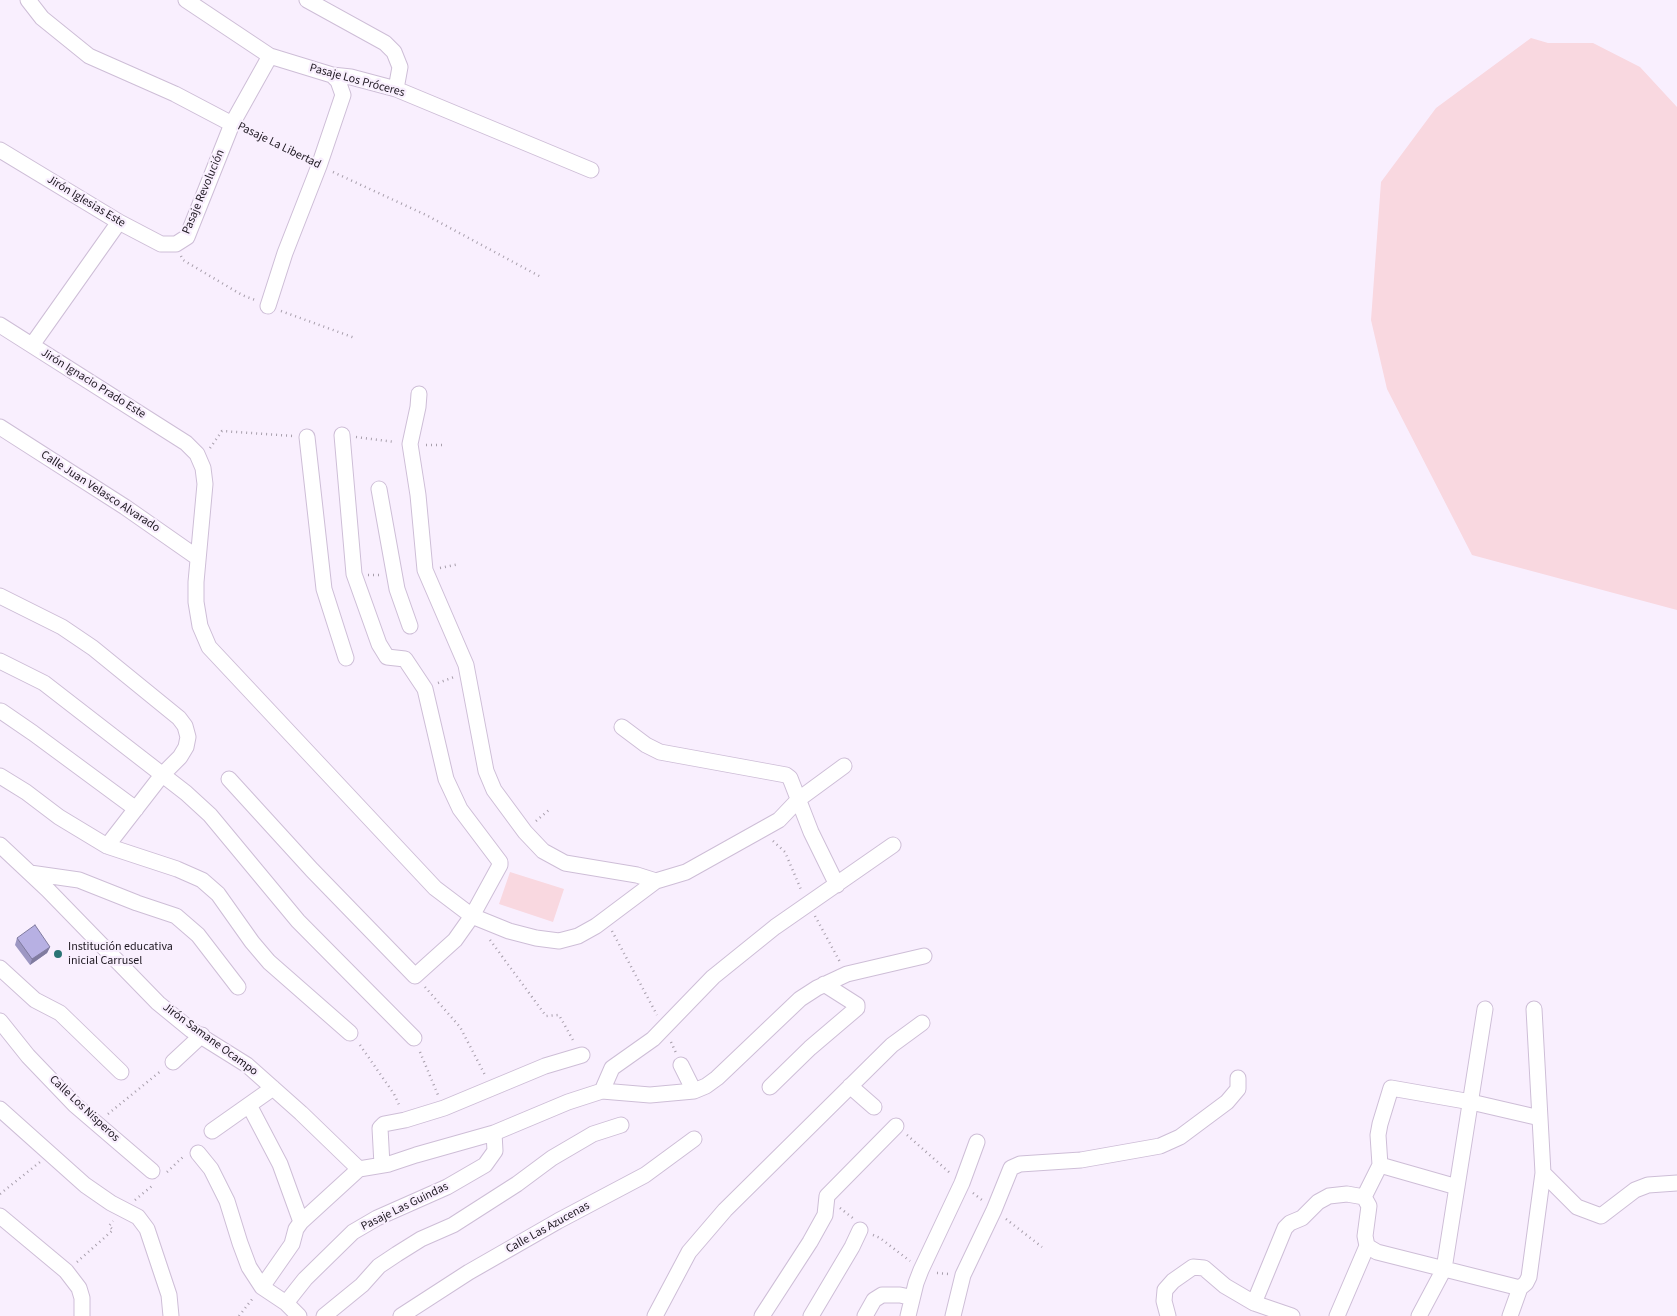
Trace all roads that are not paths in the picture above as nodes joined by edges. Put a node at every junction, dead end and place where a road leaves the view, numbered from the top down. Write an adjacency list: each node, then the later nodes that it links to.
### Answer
1 (28, 0): 7 (street, Pasaje La Libertad)
2 (186, 0): 4 (street, Pasaje Los Próceres)
3 (307, 0): 6 (street)
4 (270, 56): 5 (street, Pasaje Los Próceres); 7 (street, Pasaje Revolución)
5 (332, 75): 6 (street, Pasaje Los Próceres); 12 (street)
6 (396, 89): 9 (street, Pasaje Los Próceres)
7 (232, 124): 11 (street, Pasaje Revolución)
8 (0, 150): 10 (street, Jirón Iglesias Este)
9 (591, 170)
10 (118, 222): 11 (street, Jirón Iglesias Este); 14 (street)
11 (176, 244)
12 (268, 306)
13 (0, 325): 14 (street, Jirón Ignacio Prado Este)
14 (32, 345): 20 (street, Jirón Ignacio Prado Este)
15 (419, 394): 37 (street)
16 (0, 428): 20 (street, Calle Juan Velasco Alvarado)
17 (342, 435): 39 (street)
18 (307, 437): 23 (street)
19 (379, 489): 22 (street)
20 (198, 558): 39 (street)
21 (0, 596): 28 (street)
22 (410, 626)
23 (346, 658)
24 (0, 661): 28 (street)
25 (1, 711): 32 (street)
26 (622, 727): 31 (street)
27 (844, 766): 31 (street)
28 (162, 775): 32 (street); 50 (street)
29 (0, 776): 35 (street)
30 (230, 779): 39 (street)
31 (799, 799): 37 (street); 38 (street)
32 (136, 809): 35 (street)
33 (0, 845): 36 (street, Jirón Samane Ocampo)
34 (893, 845): 38 (street)
35 (107, 846): 48 (street)
36 (30, 873): 43 (street); 49 (street, Jirón Samane Ocampo)
37 (656, 881): 39 (street)
38 (837, 884): 59 (street)
39 (472, 916)
40 (924, 956): 42 (street)
41 (0, 968): 54 (street)
42 (824, 984): 57 (street); 60 (street)
43 (238, 987)
44 (1485, 1009): 61 (street)
45 (1534, 1009): 65 (street)
46 (0, 1021): 76 (street, Calle Los Nisperos)
47 (922, 1023): 56 (street)
48 (350, 1033)
49 (202, 1036): 52 (street); 58 (street, Jirón Samane Ocampo)
50 (414, 1038)
51 (582, 1055): 73 (street)
52 (172, 1062)
53 (681, 1065): 60 (street)
54 (120, 1072)
55 (1238, 1078): 100 (street)
56 (850, 1086): 63 (street); 96 (street)
57 (770, 1087)
58 (273, 1088): 62 (street); 75 (street, Jirón Samane Ocampo)
59 (602, 1091): 60 (street); 69 (street)
60 (694, 1091)
61 (1471, 1102): 65 (street); 74 (street); 79 (street)
62 (249, 1105): 68 (street); 82 (street)
63 (874, 1107)
64 (0, 1109): 92 (street)
65 (1540, 1118): 77 (street)
66 (622, 1125): 94 (street)
67 (896, 1126): 97 (street)
68 (212, 1131)
69 (494, 1133): 73 (street); 88 (street, Pasaje Las Guindas)
70 (694, 1139): 95 (street, Calle Las Azucenas)
71 (978, 1142): 90 (street)
72 (198, 1152): 86 (street)
73 (382, 1165): 75 (street)
74 (1380, 1165): 79 (street); 80 (street)
75 (359, 1169): 82 (street)
76 (152, 1171)
77 (1543, 1173): 78 (street); 87 (street)
78 (1677, 1183)
79 (1457, 1187): 85 (street)
80 (1364, 1197): 84 (street); 89 (street)
81 (0, 1216): 91 (street)
82 (301, 1222): 86 (street)
83 (860, 1230): 98 (street)
84 (1367, 1246): 85 (street); 103 (street)
85 (1444, 1269): 87 (street); 104 (street)
86 (262, 1287): 88 (street)
87 (1520, 1288): 105 (street)
88 (286, 1303): 93 (street)
89 (1254, 1303): 101 (street); 102 (street)
90 (910, 1309): 99 (street)
91 (82, 1316)
92 (171, 1316)
93 (298, 1316)
94 (324, 1316)
95 (402, 1316)
96 (655, 1316)
97 (762, 1316)
98 (811, 1316)
99 (866, 1316)
100 (953, 1316)
101 (1168, 1316)
102 (1292, 1316)
103 (1337, 1316)
104 (1419, 1316)
105 (1510, 1316)

